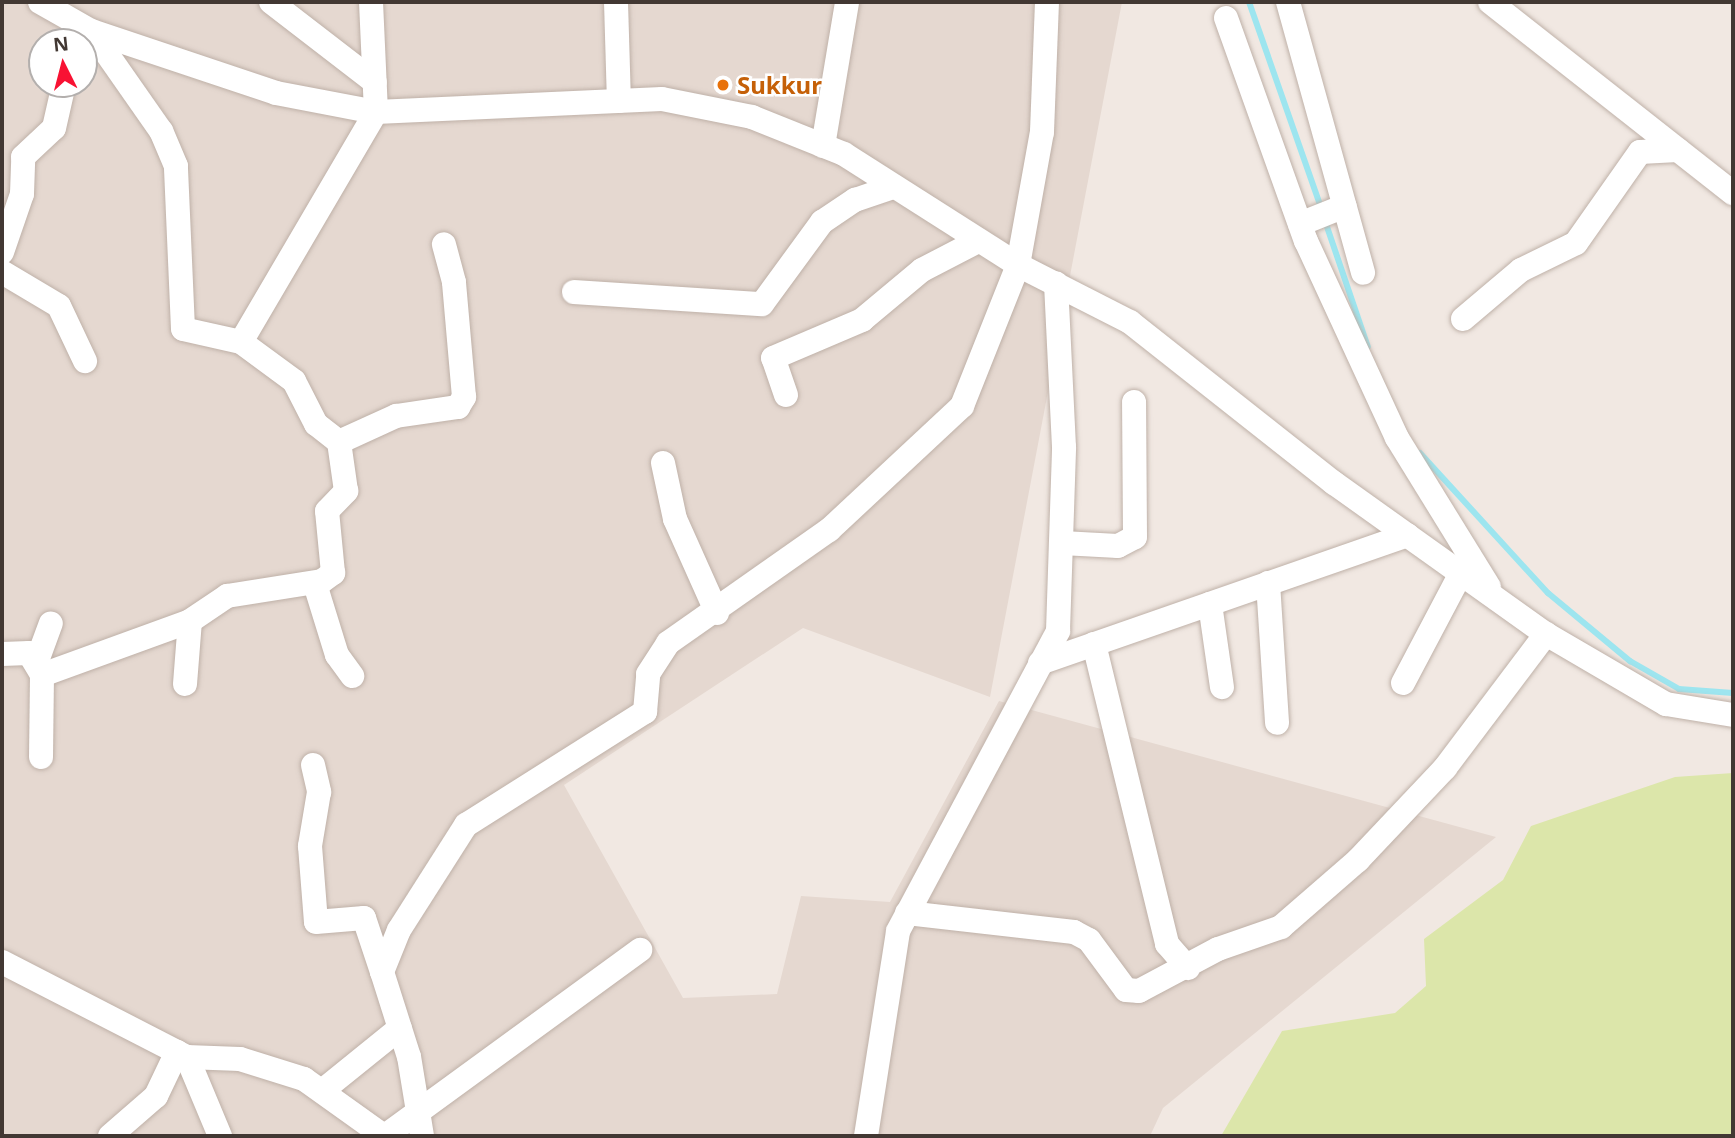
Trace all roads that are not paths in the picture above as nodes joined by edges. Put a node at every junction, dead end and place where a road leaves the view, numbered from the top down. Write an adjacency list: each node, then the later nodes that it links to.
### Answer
1 (40, 2): 10 (street)
2 (271, 2): 13 (street)
3 (372, 2): 13 (street)
4 (616, 2): 15 (street)
5 (847, 2): 17 (street)
6 (1047, 2): 26 (street)
7 (1288, 2): 21 (street)
8 (1490, 2): 18 (street)
9 (1226, 18): 22 (street)
10 (74, 28)
11 (98, 38): 16 (street)
12 (98, 54): 32 (street)
13 (374, 82): 16 (street)
14 (61, 98): 25 (street)
15 (619, 101): 16 (street); 17 (street)
16 (376, 112): 32 (street)
17 (823, 146): 19 (street)
18 (1678, 150): 20 (street); 31 (street)
19 (892, 187): 23 (street); 30 (street)
20 (1733, 193)
21 (1340, 209): 22 (street); 28 (street)
22 (1305, 222): 43 (street)
23 (978, 241): 26 (street); 34 (street)
24 (444, 244): 36 (street)
25 (2, 252)
26 (1018, 265): 29 (street); 45 (street)
27 (2, 272): 33 (street)
28 (1363, 273)
29 (1056, 283): 38 (street); 39 (street)
30 (574, 292)
31 (1463, 319)
32 (241, 342): 36 (street)
33 (85, 361)
34 (786, 395)
35 (1134, 402): 39 (street)
36 (339, 442): 42 (street)
37 (663, 463): 45 (street)
38 (1407, 535): 40 (street); 41 (street)
39 (1062, 543): 51 (street)
40 (1461, 573): 43 (street); 54 (street)
41 (1268, 583): 44 (street); 58 (street)
42 (315, 584): 46 (street); 53 (street)
43 (1497, 599): 48 (street)
44 (1210, 604): 49 (street); 56 (street)
45 (717, 613): 65 (street)
46 (190, 621): 52 (street); 55 (street)
47 (51, 623): 52 (street)
48 (1546, 634): 57 (street); 64 (street)
49 (1094, 644): 51 (street); 64 (street)
50 (2, 654): 52 (street)
51 (1040, 663): 61 (street)
52 (40, 668): 59 (street)
53 (352, 676)
54 (1403, 683)
55 (185, 684)
56 (1222, 687)
57 (1733, 715)
58 (1277, 723)
59 (41, 757)
60 (313, 765): 65 (street)
61 (906, 913): 64 (street); 73 (street)
62 (640, 950): 69 (street)
63 (2, 962): 67 (street)
64 (1188, 968)
65 (382, 972): 66 (street)
66 (400, 1028): 68 (street); 69 (street)
67 (182, 1054): 68 (street); 70 (street); 71 (street)
68 (322, 1091): 72 (street)
69 (420, 1126): 72 (street)
70 (110, 1136)
71 (220, 1136)
72 (385, 1136)
73 (866, 1136)

